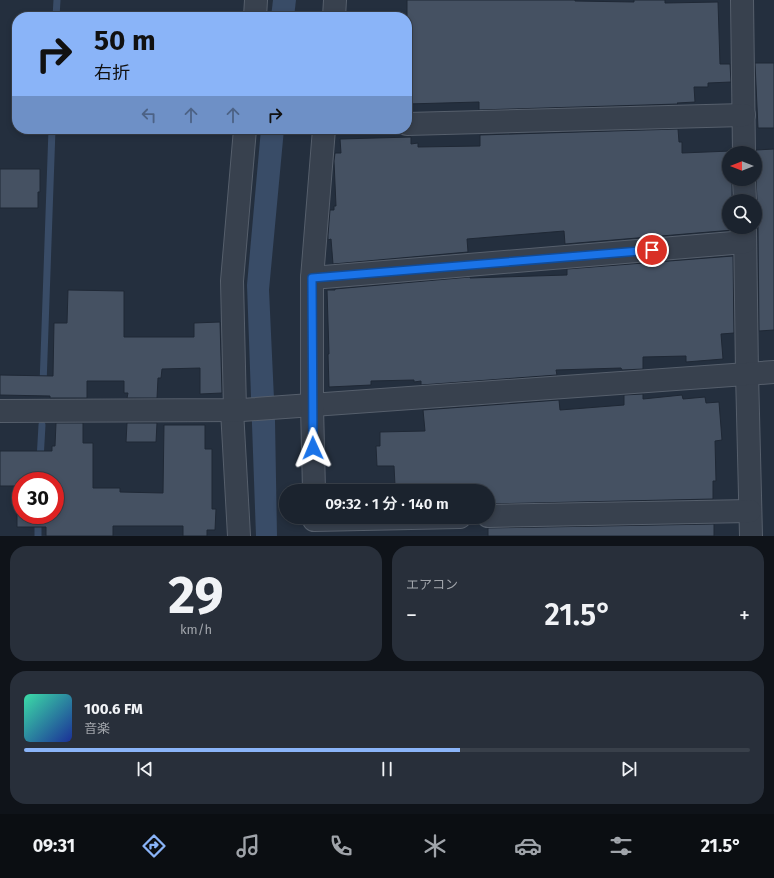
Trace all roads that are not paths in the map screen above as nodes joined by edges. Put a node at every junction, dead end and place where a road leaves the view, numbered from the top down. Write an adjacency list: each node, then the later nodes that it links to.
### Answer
1 (256, 0): 4 (street)
2 (335, 0): 5 (street)
3 (742, 0): 6 (street)
4 (255, 12)
5 (334, 12)
6 (744, 115): 7 (street); 10 (street)
7 (412, 124)
8 (245, 134): 16 (street)
9 (324, 134): 12 (street)
10 (744, 146)
11 (745, 235): 12 (street); 14 (street)
12 (312, 278): 15 (street)
13 (774, 372): 14 (street)
14 (747, 373): 15 (street); 19 (street)
15 (312, 406): 16 (street); 18 (street)
16 (236, 410): 17 (street); 21 (street)
17 (0, 411)
18 (314, 484)
19 (750, 511): 20 (street); 22 (street)
20 (495, 516)
21 (239, 536)
22 (751, 536)

